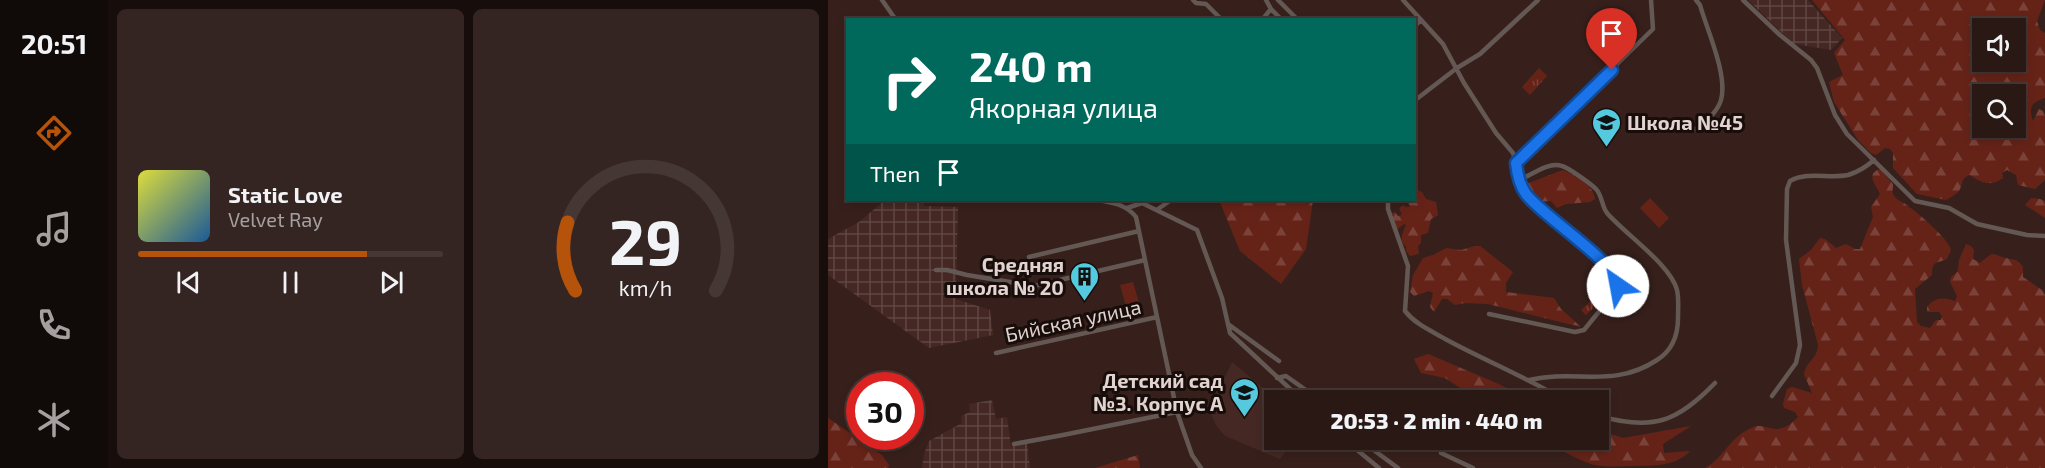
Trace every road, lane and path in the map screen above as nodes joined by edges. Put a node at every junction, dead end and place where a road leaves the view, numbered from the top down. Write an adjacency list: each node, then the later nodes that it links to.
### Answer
1 (882, 0): 11 (street)
2 (1193, 0): 12 (street)
3 (1266, 0): 10 (street)
4 (1278, 0): 15 (street)
5 (1402, 0): 16 (street)
6 (1538, 0): 18 (street)
7 (1651, 0): 22 (street)
8 (1696, 0): 20 (street)
9 (1743, 0): 21 (street)
10 (1271, 9): 13 (street); 14 (street)
11 (895, 18)
12 (1220, 18)
13 (1264, 18)
14 (1280, 18)
15 (1296, 18)
16 (1421, 20): 17 (street); 18 (street)
17 (1416, 25)
18 (1457, 68): 19 (street); 22 (street)
19 (1416, 99)
20 (1679, 120)
21 (1874, 160): 30 (street); 45 (street)
22 (1516, 163): 23 (street)
23 (1520, 180): 34 (street); 40 (street)
24 (1116, 201): 27 (street)
25 (1170, 201): 28 (street)
26 (1388, 201): 40 (street)
27 (1127, 208): 28 (street); 29 (street)
28 (1158, 209): 36 (street)
29 (1139, 231): 31 (street); 32 (street)
30 (2045, 236)
31 (1029, 257)
32 (1145, 260): 33 (street); 35 (street)
33 (936, 270)
34 (1489, 314)
35 (1157, 317): 37 (street, Бийская улица); 46 (street)
36 (1228, 324): 38 (street); 39 (street)
37 (996, 352)
38 (1279, 361)
39 (1277, 378): 42 (street); 43 (street)
40 (1529, 380): 44 (street)
41 (1715, 383): 47 (street)
42 (1291, 390)
43 (1306, 390)
44 (1546, 390)
45 (1772, 396)
46 (1177, 412): 48 (street); 52 (street)
47 (1609, 419)
48 (1014, 444)
49 (1357, 450): 53 (street)
50 (1374, 450): 54 (street)
51 (1441, 453): 55 (street)
52 (1201, 468)
53 (1379, 468)
54 (1398, 468)
55 (1473, 468)

